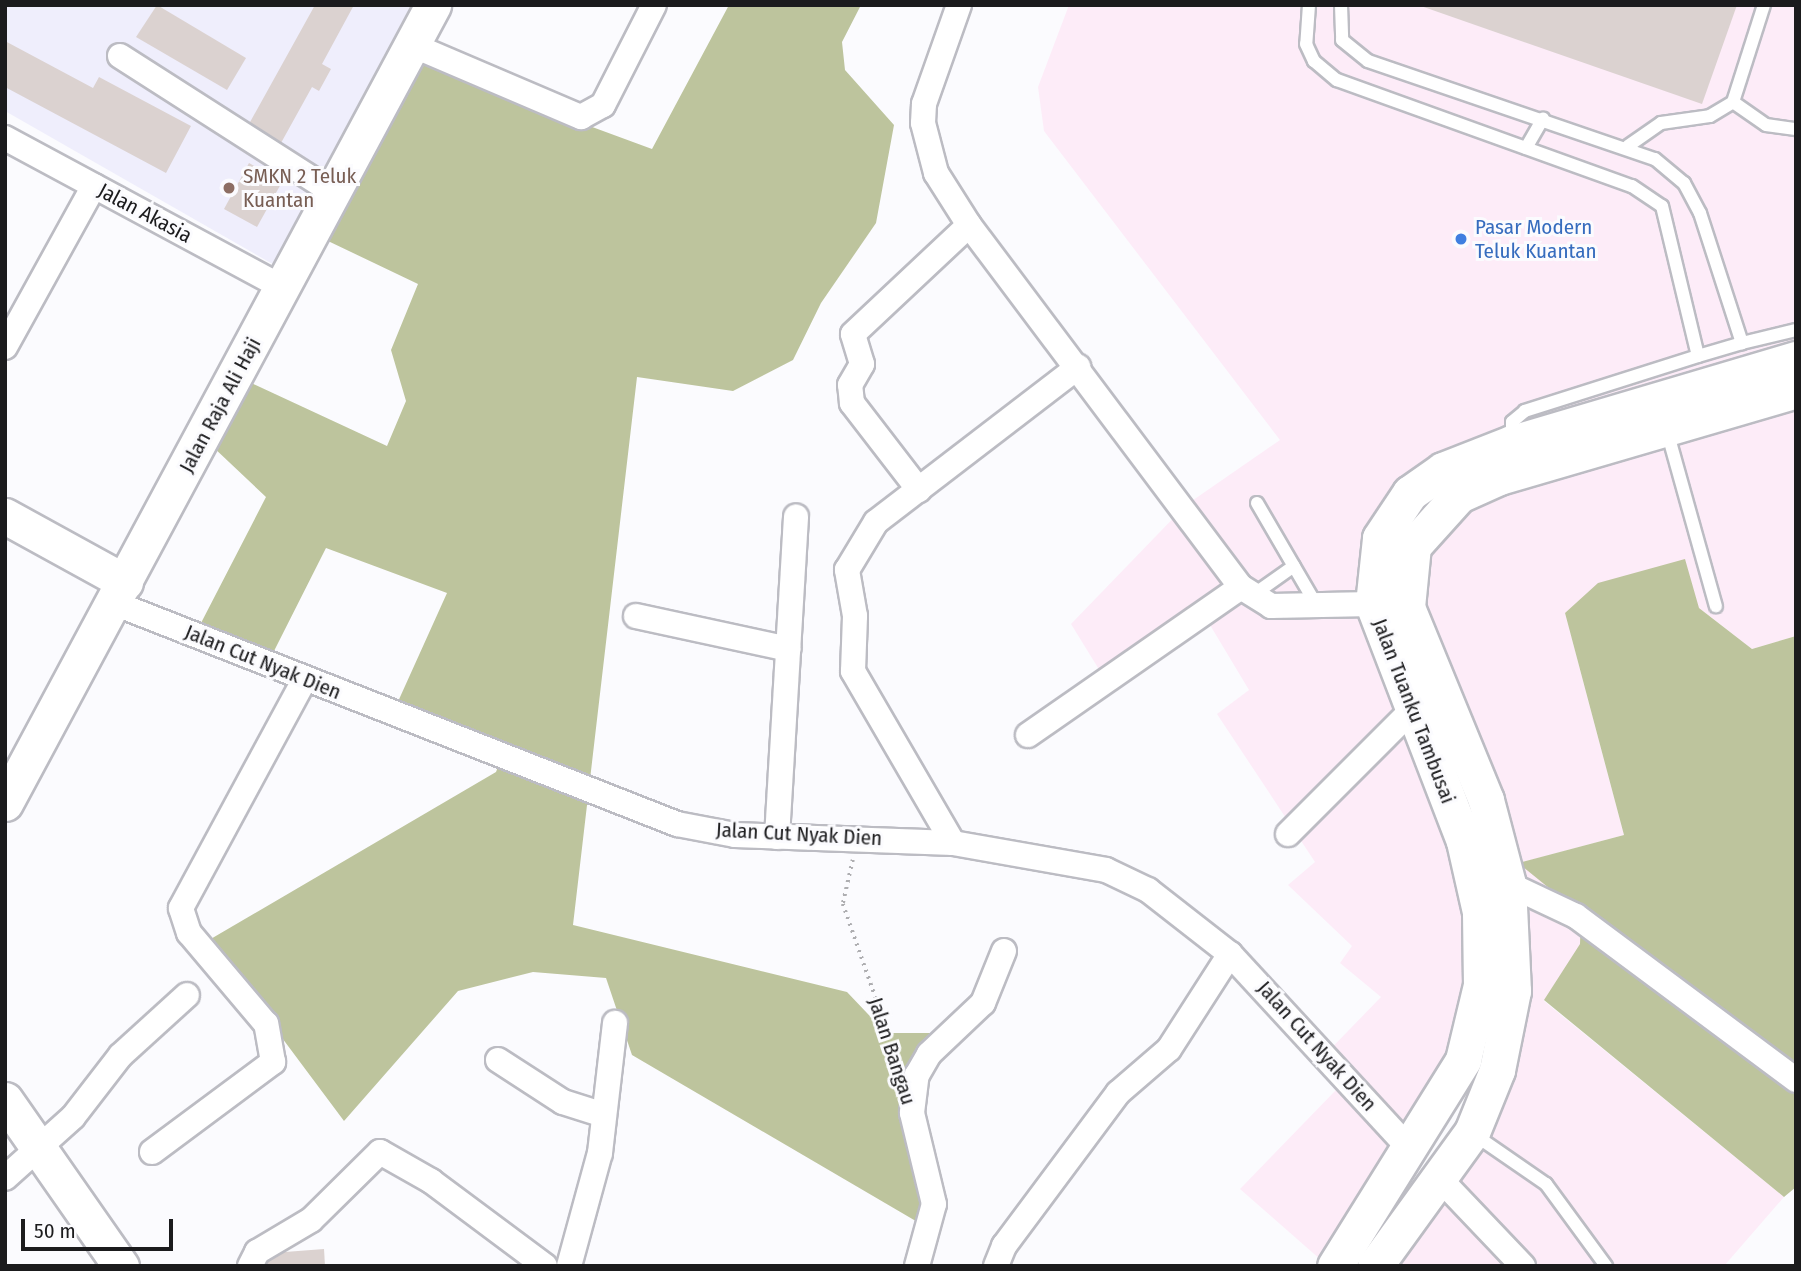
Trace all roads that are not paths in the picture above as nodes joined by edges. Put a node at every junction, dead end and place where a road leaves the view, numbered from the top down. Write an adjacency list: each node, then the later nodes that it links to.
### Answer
1 (433, 5): 7 (main road, Jalan Raja Ali Haji)
2 (654, 5): 7 (street)
3 (959, 5): 17 (street)
4 (1309, 5): 14 (lane)
5 (1341, 5): 10 (lane)
6 (1764, 5): 9 (lane)
7 (412, 46): 16 (main road, Jalan Raja Ali Haji)
8 (120, 56): 16 (street)
9 (1733, 102): 11 (lane); 13 (lane)
10 (1543, 118): 13 (lane); 14 (lane)
11 (1796, 130)
12 (5, 138): 15 (street, Jalan Akasia)
13 (1628, 146): 20 (lane)
14 (1526, 148): 24 (lane)
15 (94, 186): 18 (street, Jalan Akasia); 21 (street)
16 (334, 193): 18 (main road, Jalan Raja Ali Haji)
17 (969, 225): 23 (street); 27 (street)
18 (284, 288): 33 (main road, Jalan Raja Ali Haji)
19 (1796, 330): 20 (lane)
20 (1742, 343): 24 (lane)
21 (5, 347)
22 (1796, 359): 24 (main road, Jalan Tuanku Tambusai)
23 (1078, 367): 27 (street); 32 (street)
24 (1708, 385): 25 (main road, Jalan Tuanku Tambusai); 26 (main road, Jalan Tuanku Tambusai); 34 (main road, Jalan Tuanku Tambusai)
25 (1796, 390)
26 (1666, 429): 36 (lane); 46 (main road, Jalan Tuanku Tambusai)
27 (919, 490): 45 (street)
28 (1257, 503): 31 (lane)
29 (5, 516): 33 (main road)
30 (796, 517): 38 (street)
31 (1294, 566): 32 (lane); 35 (lane)
32 (1247, 591): 35 (street); 41 (street)
33 (119, 592): 39 (street, Jalan Cut Nyak Dien); 42 (main road, Jalan Raja Ali Haji)
34 (1373, 604): 35 (street); 40 (main road, Jalan Tuanku Tambusai)
35 (1317, 606)
36 (1716, 606)
37 (636, 616): 38 (street)
38 (788, 649): 44 (street)
39 (305, 679): 44 (street, Jalan Cut Nyak Dien); 58 (street)
40 (1412, 710): 43 (street); 49 (main road, Jalan Tuanku Tambusai)
41 (1028, 735)
42 (9, 788)
43 (1288, 834)
44 (777, 837): 45 (street, Jalan Cut Nyak Dien)
45 (953, 842): 48 (street, Jalan Cut Nyak Dien)
46 (1508, 884): 49 (main road, Jalan Tuanku Tambusai); 53 (street)
47 (1004, 951): 65 (street, Jalan Bangau)
48 (1230, 954): 57 (street, Jalan Cut Nyak Dien); 66 (street)
49 (1497, 988): 56 (main road, Jalan Tuanku Tambusai); 57 (main road, Jalan Tuanku Tambusai)
50 (187, 995): 55 (street)
51 (615, 1023): 54 (street)
52 (498, 1060): 54 (street)
53 (1796, 1080)
54 (604, 1115): 64 (street)
55 (17, 1124): 59 (street); 61 (main road)
56 (1472, 1132): 60 (main road, Jalan Tuanku Tambusai); 70 (lane)
57 (1411, 1150): 67 (main road, Jalan Tuanku Tambusai)
58 (152, 1152)
59 (5, 1178)
60 (1441, 1180): 68 (main road, Jalan Tuanku Tambusai); 69 (street)
61 (121, 1266)
62 (250, 1266): 63 (street)
63 (545, 1266)
64 (569, 1266)
65 (917, 1266)
66 (996, 1266)
67 (1335, 1266)
68 (1375, 1266)
69 (1523, 1266)
70 (1606, 1266)

